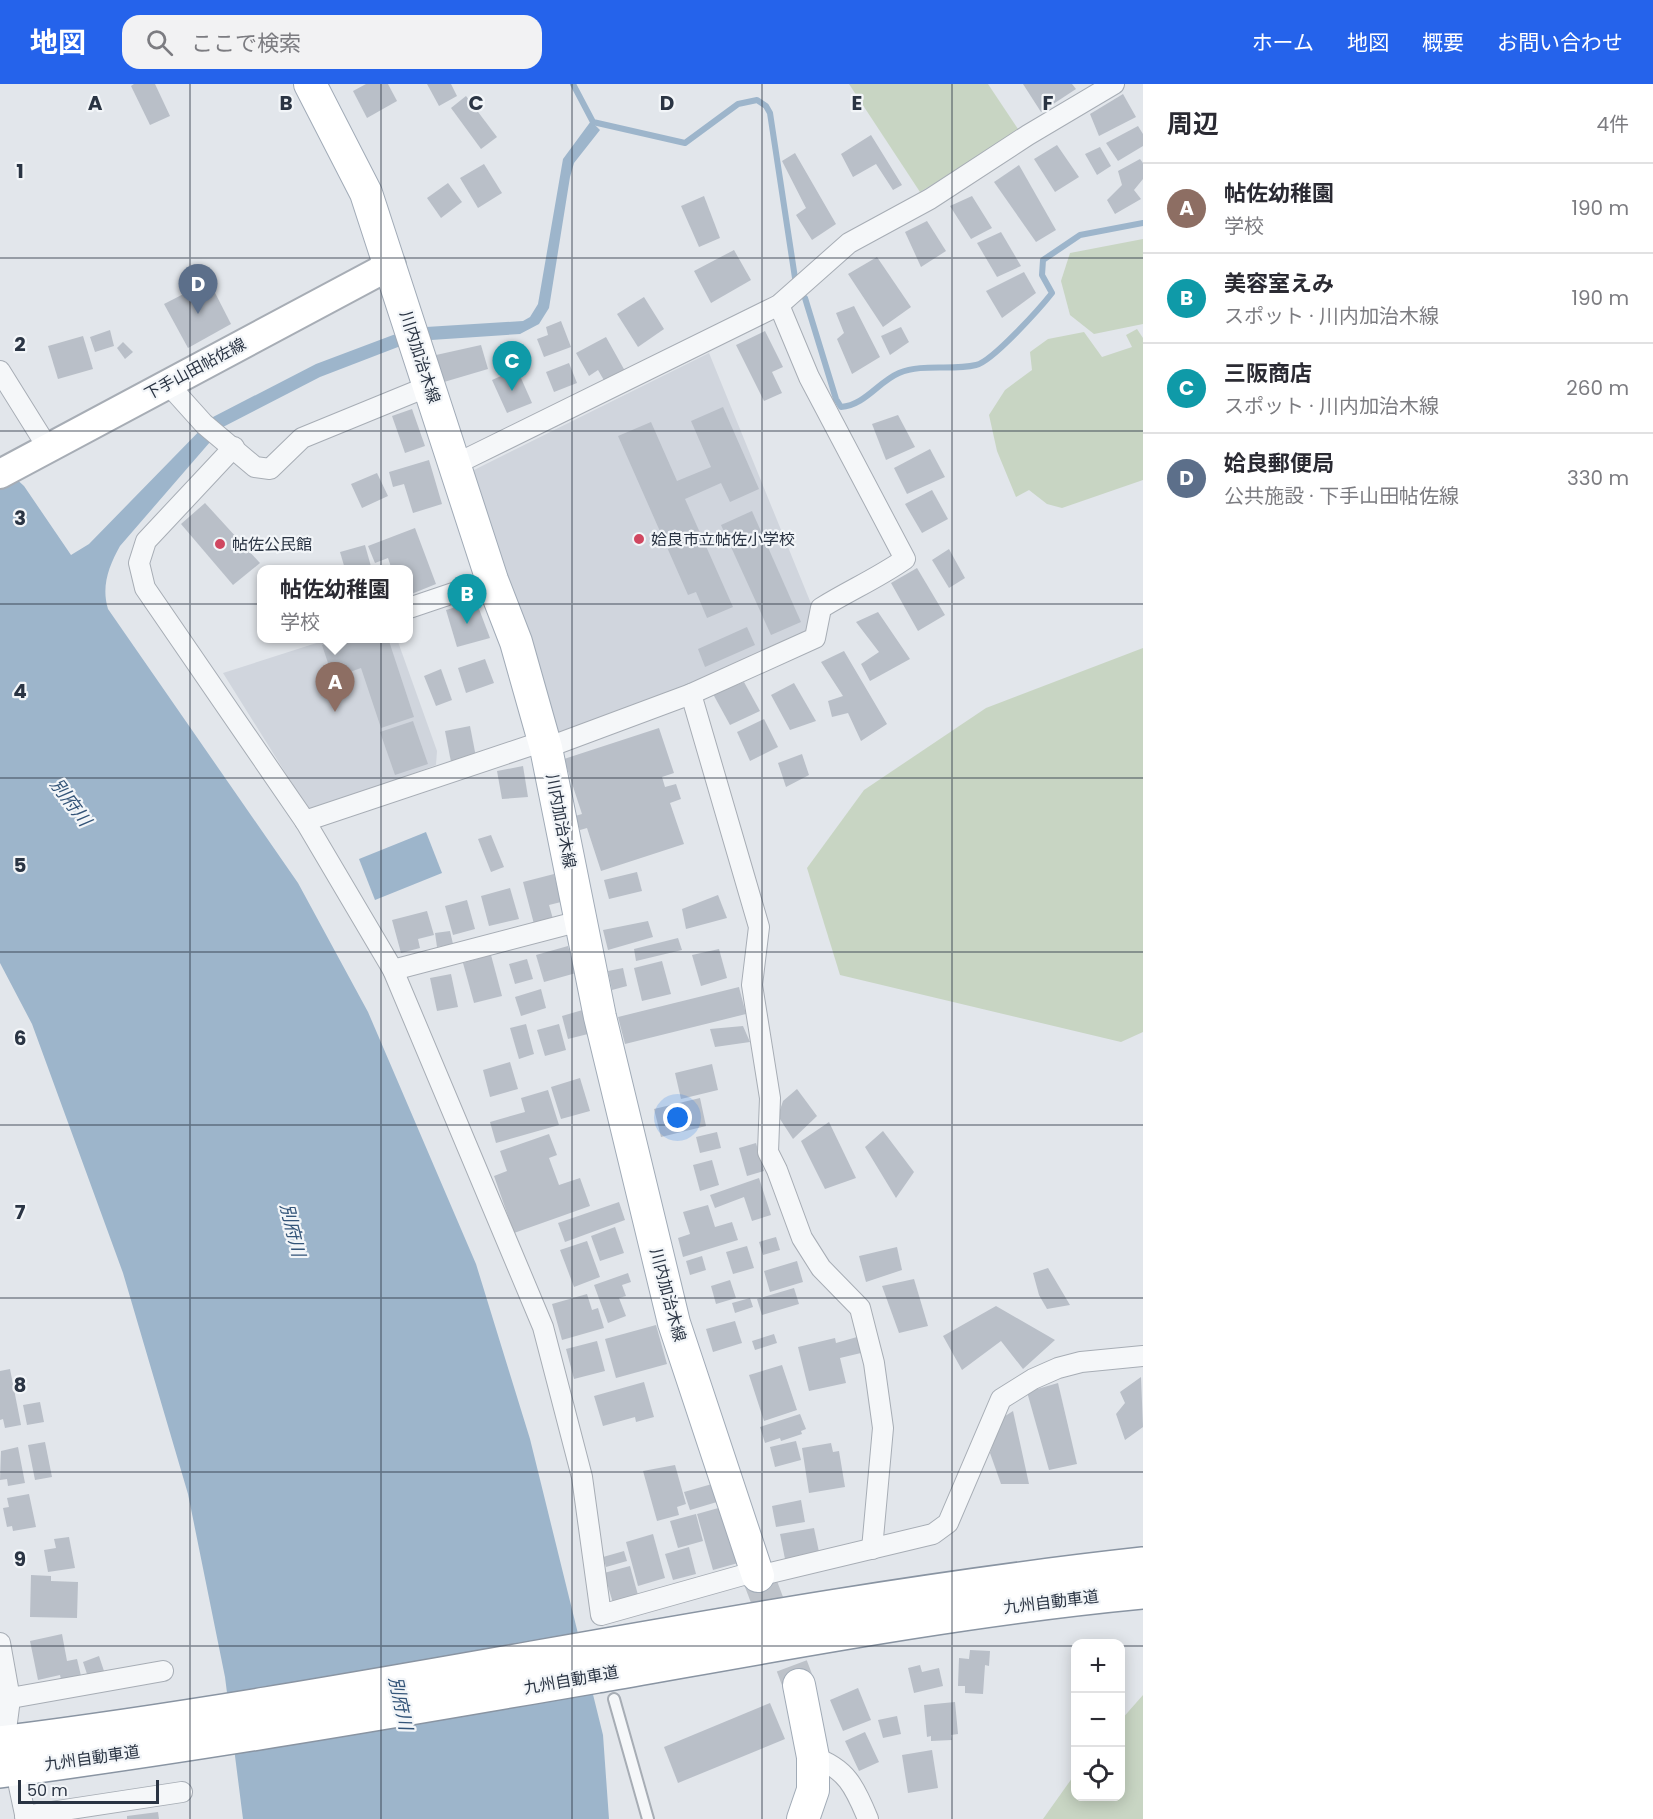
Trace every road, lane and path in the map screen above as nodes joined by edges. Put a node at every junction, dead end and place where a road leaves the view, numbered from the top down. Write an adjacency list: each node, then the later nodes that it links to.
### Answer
1 (310, 84): 3 (main road, 川内加治木線)
2 (1114, 84): 4 (street)
3 (391, 265): 6 (main road, 下手山田帖佐線); 7 (main road, 川内加治木線)
4 (779, 305): 10 (street); 14 (street)
5 (0, 371): 9 (street)
6 (168, 384): 8 (street); 9 (main road, 下手山田帖佐線)
7 (429, 386): 8 (street); 10 (main road, 川内加治木線)
8 (227, 442): 16 (street)
9 (48, 448): 11 (main road, 下手山田帖佐線)
10 (456, 464): 12 (main road, 川内加治木線)
11 (0, 474)
12 (492, 580): 13 (street); 15 (main road, 川内加治木線)
13 (413, 606)
14 (691, 694): 15 (street); 20 (street)
15 (545, 745): 16 (street); 17 (main road, 川内加治木線)
16 (305, 821): 18 (street)
17 (580, 921): 18 (street); 22 (main road, 川内加治木線)
18 (393, 970): 22 (street)
19 (1143, 1356): 20 (street)
20 (872, 1549): 22 (street)
21 (1143, 1564): 26 (highway, 九州自動車道)
22 (758, 1576)
23 (1143, 1592): 26 (highway, 九州自動車道)
24 (0, 1643): 28 (street)
25 (163, 1671): 28 (street)
26 (609, 1673): 30 (highway, 九州自動車道); 35 (lane)
27 (798, 1685): 31 (main road)
28 (5, 1699): 29 (street)
29 (3, 1737): 30 (highway, 九州自動車道)
30 (131, 1740): 32 (highway, 九州自動車道)
31 (813, 1757): 36 (main road); 37 (street)
32 (10, 1778): 34 (street)
33 (182, 1792): 34 (street)
34 (26, 1818)
35 (648, 1819)
36 (803, 1819)
37 (868, 1819)

